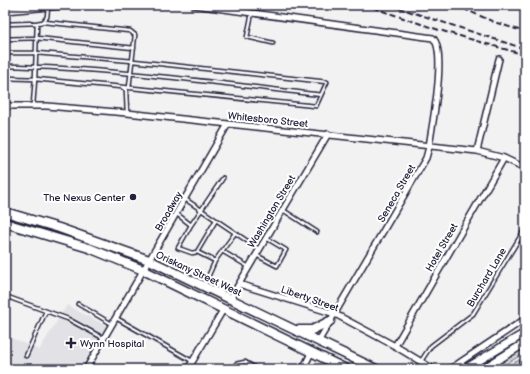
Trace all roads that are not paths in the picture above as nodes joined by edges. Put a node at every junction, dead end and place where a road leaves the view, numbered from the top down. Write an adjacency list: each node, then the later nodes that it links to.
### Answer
1 (72, 5): 3 (street)
2 (194, 5): 5 (street)
3 (48, 7): 4 (street); 6 (lane)
4 (5, 11)
5 (252, 13): 11 (lane); 31 (street, Seneca Street)
6 (44, 22): 7 (lane); 12 (lane)
7 (37, 23): 8 (lane); 9 (lane)
8 (5, 24)
9 (36, 38): 10 (lane); 12 (lane); 14 (lane)
10 (5, 39)
11 (273, 43)
12 (134, 48): 16 (lane)
13 (5, 53): 14 (lane)
14 (36, 53): 16 (lane); 18 (lane)
15 (499, 59): 32 (street)
16 (133, 61): 19 (lane); 25 (lane)
17 (5, 66): 18 (lane)
18 (36, 66): 19 (lane); 21 (lane)
19 (131, 74): 23 (lane); 25 (lane)
20 (5, 78): 21 (lane)
21 (34, 79): 22 (lane); 27 (lane)
22 (122, 86): 23 (lane); 24 (lane)
23 (130, 86): 24 (lane); 25 (lane)
24 (126, 90): 28 (lane)
25 (321, 94)
26 (5, 106): 27 (street, Whitesboro Street)
27 (33, 106): 28 (street, Whitesboro Street)
28 (127, 113): 29 (street, Whitesboro Street)
29 (228, 124): 30 (street, Whitesboro Street); 36 (street, Broadway)
30 (328, 134): 31 (street, Whitesboro Street); 37 (street, Washington Street)
31 (429, 147): 32 (street, Whitesboro Street); 63 (street, Seneca Street)
32 (477, 151): 33 (street, Whitesboro Street)
33 (504, 158): 34 (street, Whitesboro Street); 74 (street, Hotel Street)
34 (525, 168)
35 (223, 178): 38 (lane)
36 (185, 199): 38 (lane); 40 (street, Broadway)
37 (282, 209): 45 (lane); 47 (street, Washington Street)
38 (202, 210): 41 (lane); 43 (lane)
39 (5, 212): 52 (main road, Oriskany Street West)
40 (176, 214): 43 (lane); 52 (street, Broadway)
41 (216, 220): 46 (lane); 50 (lane)
42 (5, 223): 55 (main road, Oriskany Street West)
43 (191, 225): 50 (lane)
44 (525, 229): 78 (lane, Burchard Lane)
45 (317, 232)
46 (234, 233): 48 (lane); 49 (lane)
47 (266, 238): 48 (street, Washington Street); 51 (lane)
48 (259, 249): 51 (street, Washington Street)
49 (222, 250): 53 (lane); 54 (lane)
50 (197, 252): 53 (lane)
51 (256, 255): 54 (street, Washington Street)
52 (149, 260): 55 (street, Broadway); 57 (main road, Oriskany Street West)
53 (215, 261): 57 (lane)
54 (248, 267): 56 (street, Washington Street)
55 (143, 270): 61 (main road, Oriskany Street West); 64 (street, Broadway)
56 (239, 284): 59 (street, Washington Street); 63 (street, Liberty Street)
57 (204, 286): 59 (main road, Oriskany Street West)
58 (5, 296): 62 (lane)
59 (230, 299): 68 (main road, Oriskany Street West)
60 (78, 304): 67 (lane)
61 (223, 310): 71 (main road, Oriskany Street West); 77 (street)
62 (46, 311): 70 (lane); 76 (lane)
63 (335, 314): 66 (street, Seneca Street); 74 (street, Liberty Street)
64 (116, 318): 67 (street, Broadway); 77 (lane)
65 (525, 319): 87 (street)
66 (330, 321): 68 (main road); 72 (street, Seneca Street)
67 (112, 324): 70 (street, Broadway)
68 (294, 330): 72 (main road, Oriskany Street West)
69 (525, 333): 88 (main road)
70 (104, 338): 80 (street, Broadway)
71 (282, 339): 72 (main road); 75 (main road, Oriskany Street West)
72 (318, 342): 85 (main road, Oriskany Street West)
73 (525, 343): 89 (main road)
74 (395, 346): 78 (street, Liberty Street)
75 (312, 353): 83 (street); 84 (main road, Oriskany Street West)
76 (26, 356)
77 (192, 361): 79 (street)
78 (421, 361): 86 (street, Liberty Street)
79 (190, 368)
80 (86, 369)
81 (234, 369): 82 (lane)
82 (257, 369)
83 (303, 369)
84 (346, 369)
85 (376, 369)
86 (433, 369)
87 (450, 369)
88 (465, 369)
89 (483, 369)

